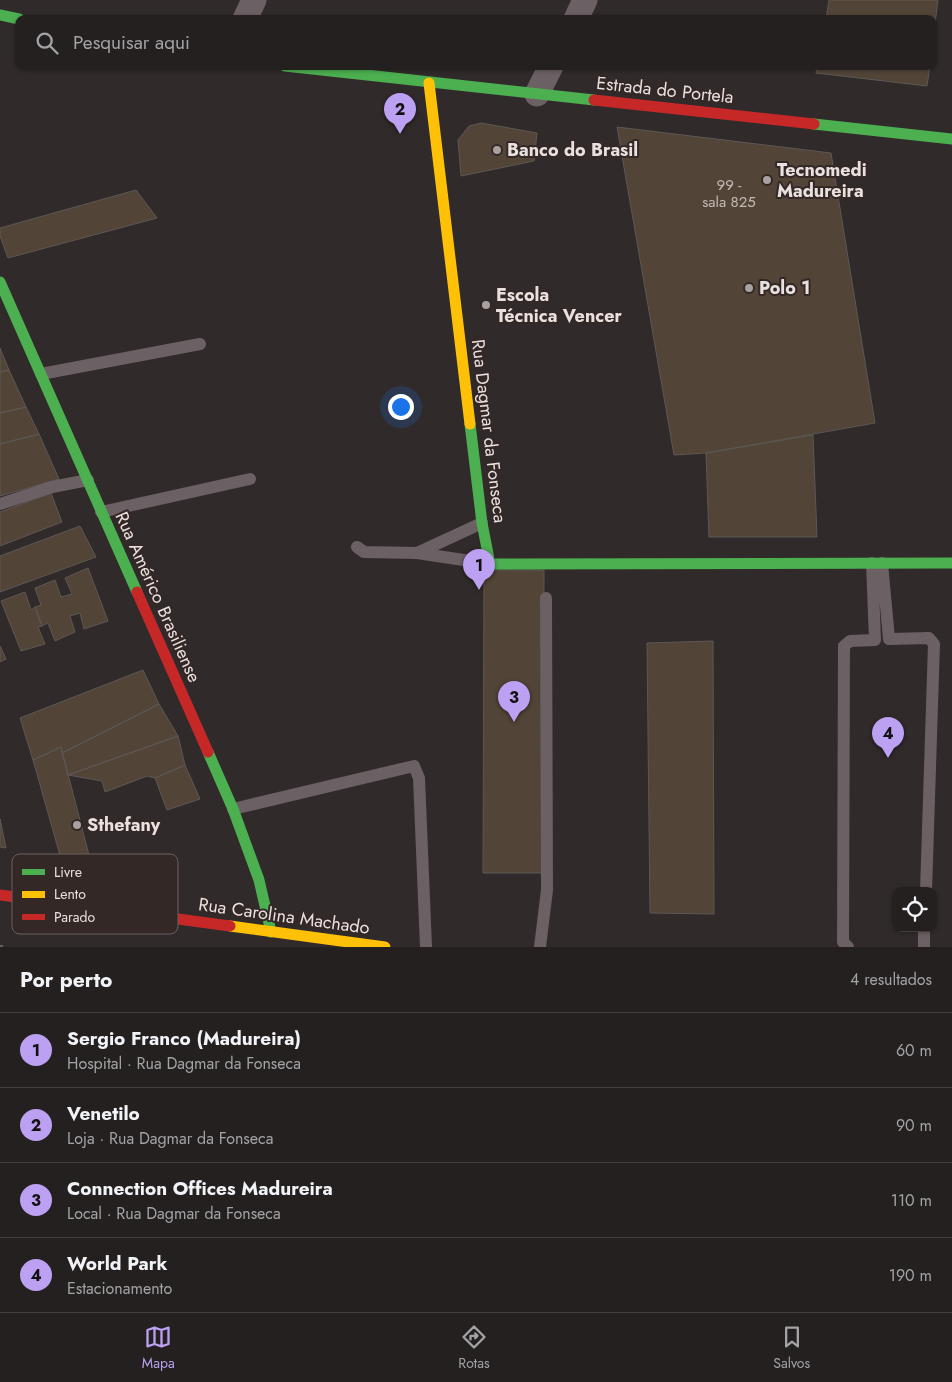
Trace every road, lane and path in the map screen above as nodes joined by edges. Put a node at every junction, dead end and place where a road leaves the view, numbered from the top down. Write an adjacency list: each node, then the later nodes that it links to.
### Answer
1 (254, 0): 4 (street)
2 (585, 0): 5 (street)
3 (0, 15): 6 (main road)
4 (246, 15)
5 (578, 15)
6 (15, 18)
7 (319, 70): 9 (main road, Estrada do Portela)
8 (549, 70): 10 (street)
9 (429, 83): 10 (main road, Estrada do Portela); 19 (main road, Rua Dagmar da Fonseca)
10 (536, 94): 11 (main road, Estrada do Portela)
11 (952, 139)
12 (0, 282): 14 (main road, Rua Américo Brasiliense)
13 (200, 344): 14 (lane)
14 (40, 374): 16 (main road, Rua Américo Brasiliense)
15 (250, 479): 18 (lane)
16 (88, 480): 17 (lane); 18 (main road, Rua Américo Brasiliense)
17 (0, 504)
18 (102, 512): 28 (main road, Rua Américo Brasiliense)
19 (482, 523): 21 (lane); 24 (main road, Rua Dagmar da Fonseca)
20 (357, 547): 21 (lane)
21 (416, 553): 24 (lane)
22 (877, 563): 23 (main road); 24 (main road); 26 (lane); 27 (lane)
23 (952, 563)
24 (490, 564)
25 (546, 598): 35 (lane)
26 (888, 639): 27 (lane); 29 (lane)
27 (875, 640): 36 (lane)
28 (233, 809): 31 (main road, Rua Américo Brasiliense); 34 (lane)
29 (926, 887)
30 (178, 919): 31 (main road, Rua Carolina Machado)
31 (271, 932): 33 (main road, Rua Carolina Machado)
32 (924, 932): 37 (lane)
33 (385, 947)
34 (426, 947)
35 (540, 947)
36 (848, 947)
37 (924, 947)

